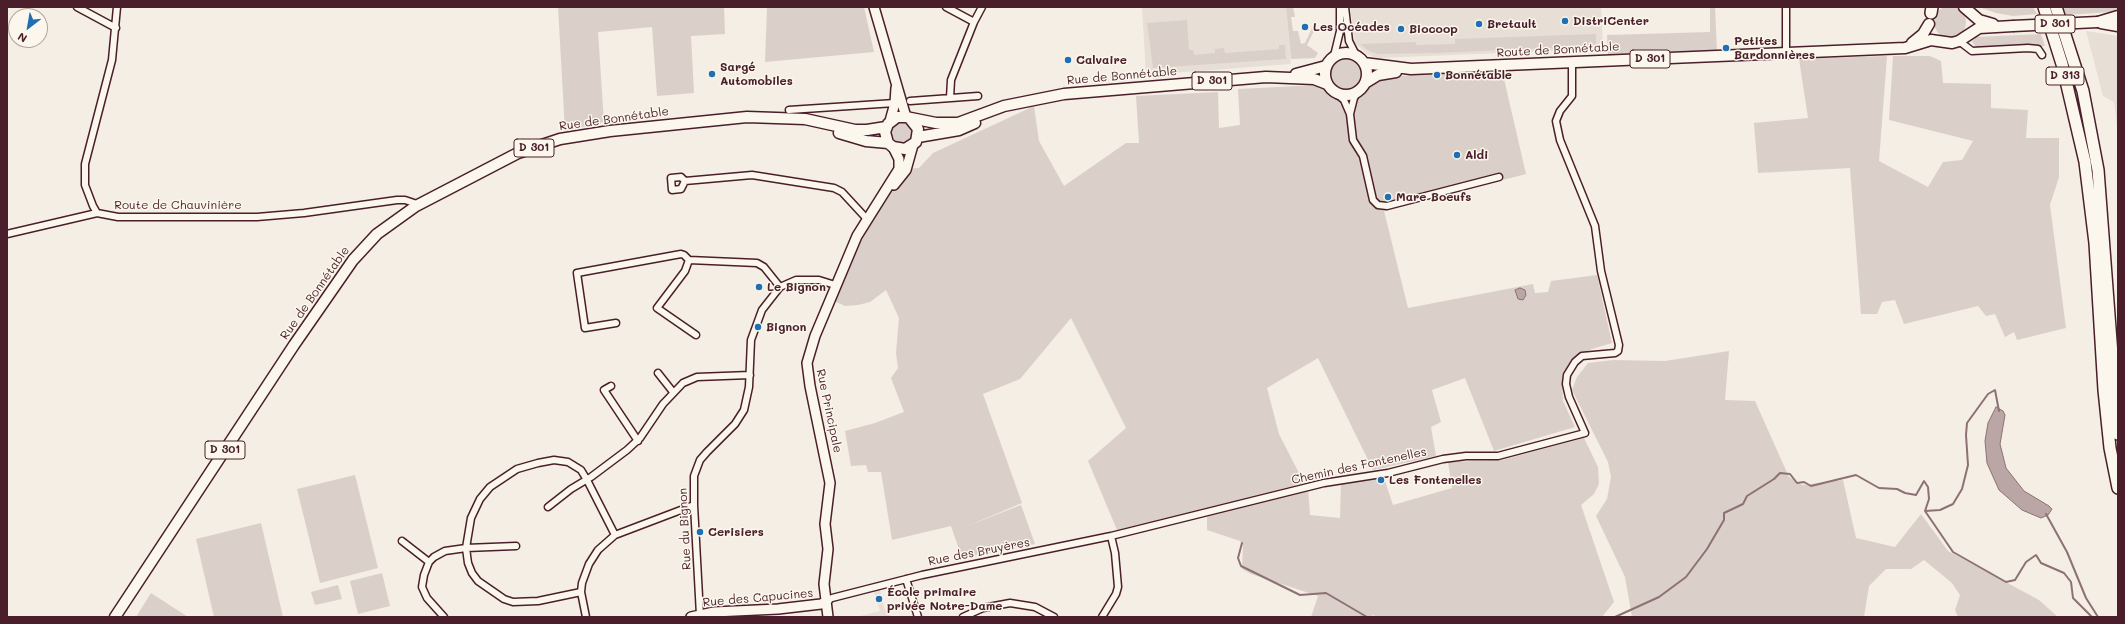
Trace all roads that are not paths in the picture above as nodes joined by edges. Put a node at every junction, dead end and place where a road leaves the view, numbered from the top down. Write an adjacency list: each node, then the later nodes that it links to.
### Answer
1 (77, 7): 18 (street)
2 (117, 7): 18 (street)
3 (874, 7): 32 (street)
4 (946, 7): 14 (street)
5 (982, 7): 14 (street)
6 (1340, 7): 25 (street)
7 (1345, 7): 23 (street)
8 (1786, 7): 22 (street)
9 (2044, 7): 65 (highway, D 313)
10 (1967, 10): 16 (main road, D 301); 19 (main road)
11 (2057, 10): 62 (highway, D 313)
12 (1932, 13): 20 (main road, Route de Bonnétable); 21 (main road, Route de Bonnétable / D 301)
13 (2118, 16): 15 (main road, D 301)
14 (974, 22): 36 (street)
15 (2098, 22): 16 (main road, D 301, bridge); 17 (main road, D 301)
16 (2013, 26): 19 (main road, Route de Bonnétable / D 301)
17 (2118, 26)
18 (116, 28): 50 (street)
19 (1963, 38): 20 (main road, Route de Bonnétable); 24 (street)
20 (1940, 40): 21 (main road, Route de Bonnétable / D 301)
21 (1897, 48): 22 (main road, Route de Bonnétable / D 301)
22 (1786, 53): 27 (main road, Route de Bonnétable / D 301)
23 (1356, 55): 25 (main road); 26 (main road)
24 (2042, 55)
25 (1334, 56): 28 (main road)
26 (1364, 63): 29 (main road, Route de Bonnétable / D 301); 33 (main road)
27 (1572, 63): 29 (main road, Route de Bonnétable / D 301); 68 (street, Chemin des Fontenelles)
28 (1326, 66): 30 (main road, D 301); 31 (main road)
29 (1412, 70): 33 (main road, D 301)
30 (1282, 76): 31 (main road, D 301); 37 (main road, Rue de Bonnétable / D 301)
31 (1327, 84): 34 (main road)
32 (896, 85): 39 (street); 42 (street)
33 (1362, 87): 34 (main road); 40 (street)
34 (1336, 93): 40 (street)
35 (978, 96): 36 (street)
36 (950, 98): 38 (street)
37 (1036, 98): 42 (main road, D 301); 44 (main road, D 301)
38 (910, 101)
39 (895, 103): 41 (street); 43 (street)
40 (1350, 114): 46 (street)
41 (790, 115): 43 (main road, D 301); 45 (main road, D 301); 49 (main road, Rue de Bonnétable / D 301)
42 (908, 118): 43 (main road); 44 (main road)
43 (888, 124): 45 (main road)
44 (915, 141): 45 (main road); 48 (street)
45 (890, 145): 48 (street)
46 (1499, 177)
47 (685, 182): 51 (street)
48 (879, 200): 51 (street, Rue Principale)
49 (416, 206): 50 (street, Route de Chauvinière); 79 (main road, Rue de Bonnétable / D 301)
50 (98, 213): 52 (street, Route de Chauvinière)
51 (866, 218): 54 (street, Rue Principale)
52 (7, 234)
53 (689, 260): 55 (street); 56 (street); 57 (street)
54 (836, 286): 55 (street, Rue du Bignon); 77 (street, Rue Principale)
55 (780, 287): 59 (street, Rue du Bignon)
56 (616, 324)
57 (696, 335)
58 (658, 373): 61 (street)
59 (750, 374): 61 (street); 66 (street, Rue du Bignon)
60 (610, 386): 63 (street)
61 (673, 392): 63 (street)
62 (2118, 434)
63 (638, 441): 64 (street)
64 (587, 480): 67 (street); 69 (street); 73 (street)
65 (2118, 488)
66 (694, 505): 69 (street); 78 (street, Rue du Bignon)
67 (548, 508)
68 (1137, 529): 70 (street, Rue des Bruyères)
69 (615, 535): 76 (street)
70 (1111, 536): 75 (street, Rue des Bruyères); 87 (street)
71 (402, 541): 74 (street)
72 (516, 546): 73 (street)
73 (466, 548): 74 (street); 76 (street)
74 (429, 562): 80 (street)
75 (906, 579): 77 (street, Rue des Bruyères); 84 (street)
76 (581, 592): 81 (street)
77 (826, 601): 78 (street, Rue des Capucines); 83 (street, Rue Principale)
78 (700, 615): 82 (street, Rue des Capucines)
79 (115, 617)
80 (444, 617)
81 (586, 617)
82 (690, 617)
83 (828, 617)
84 (918, 617)
85 (963, 617): 86 (street)
86 (1054, 617)
87 (1102, 617)

